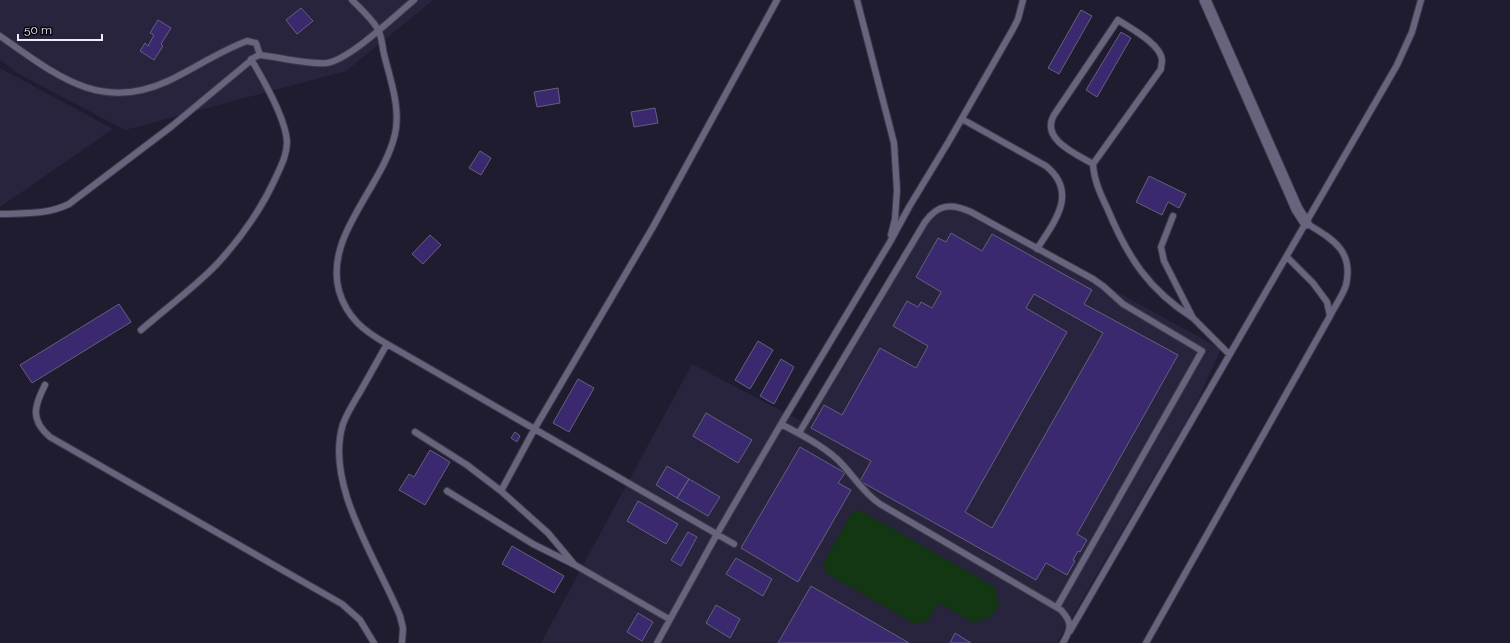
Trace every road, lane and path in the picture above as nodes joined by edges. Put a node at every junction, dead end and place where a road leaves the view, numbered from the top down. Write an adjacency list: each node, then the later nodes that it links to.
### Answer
1 (352, 0): 8 (lane)
2 (414, 0): 8 (lane)
3 (777, 0): 27 (lane)
4 (857, 0): 17 (lane)
5 (1023, 0): 12 (lane)
6 (1205, 0): 16 (street)
7 (1421, 0): 16 (lane)
8 (378, 30): 10 (lane); 23 (lane)
9 (0, 36): 10 (lane)
10 (260, 55): 11 (lane)
11 (252, 59): 14 (lane); 22 (lane)
12 (962, 119): 17 (lane); 18 (lane)
13 (1093, 164): 13 (lane); 21 (lane)
14 (0, 214)
15 (1173, 216): 21 (lane)
16 (1306, 223): 19 (lane); 20 (lane)
17 (890, 242): 26 (lane)
18 (1037, 249): 29 (lane); 35 (lane)
19 (1287, 256): 20 (lane); 24 (lane)
20 (1330, 316): 42 (lane)
21 (1193, 318): 24 (lane)
22 (141, 330)
23 (387, 344): 27 (lane); 39 (lane)
24 (1229, 354): 37 (lane)
25 (45, 385): 38 (lane)
26 (781, 424): 29 (lane); 32 (lane)
27 (535, 428): 31 (lane); 32 (lane)
28 (416, 432): 31 (lane)
29 (799, 433): 35 (lane)
30 (447, 491): 34 (lane)
31 (501, 491): 34 (lane)
32 (717, 534): 33 (lane); 36 (lane)
33 (734, 544)
34 (575, 565): 36 (lane)
35 (1057, 606): 37 (lane)
36 (670, 619): 40 (lane)
37 (1070, 631): 41 (lane)
38 (374, 643)
39 (402, 643)
40 (656, 643)
41 (1063, 643)
42 (1146, 643)

